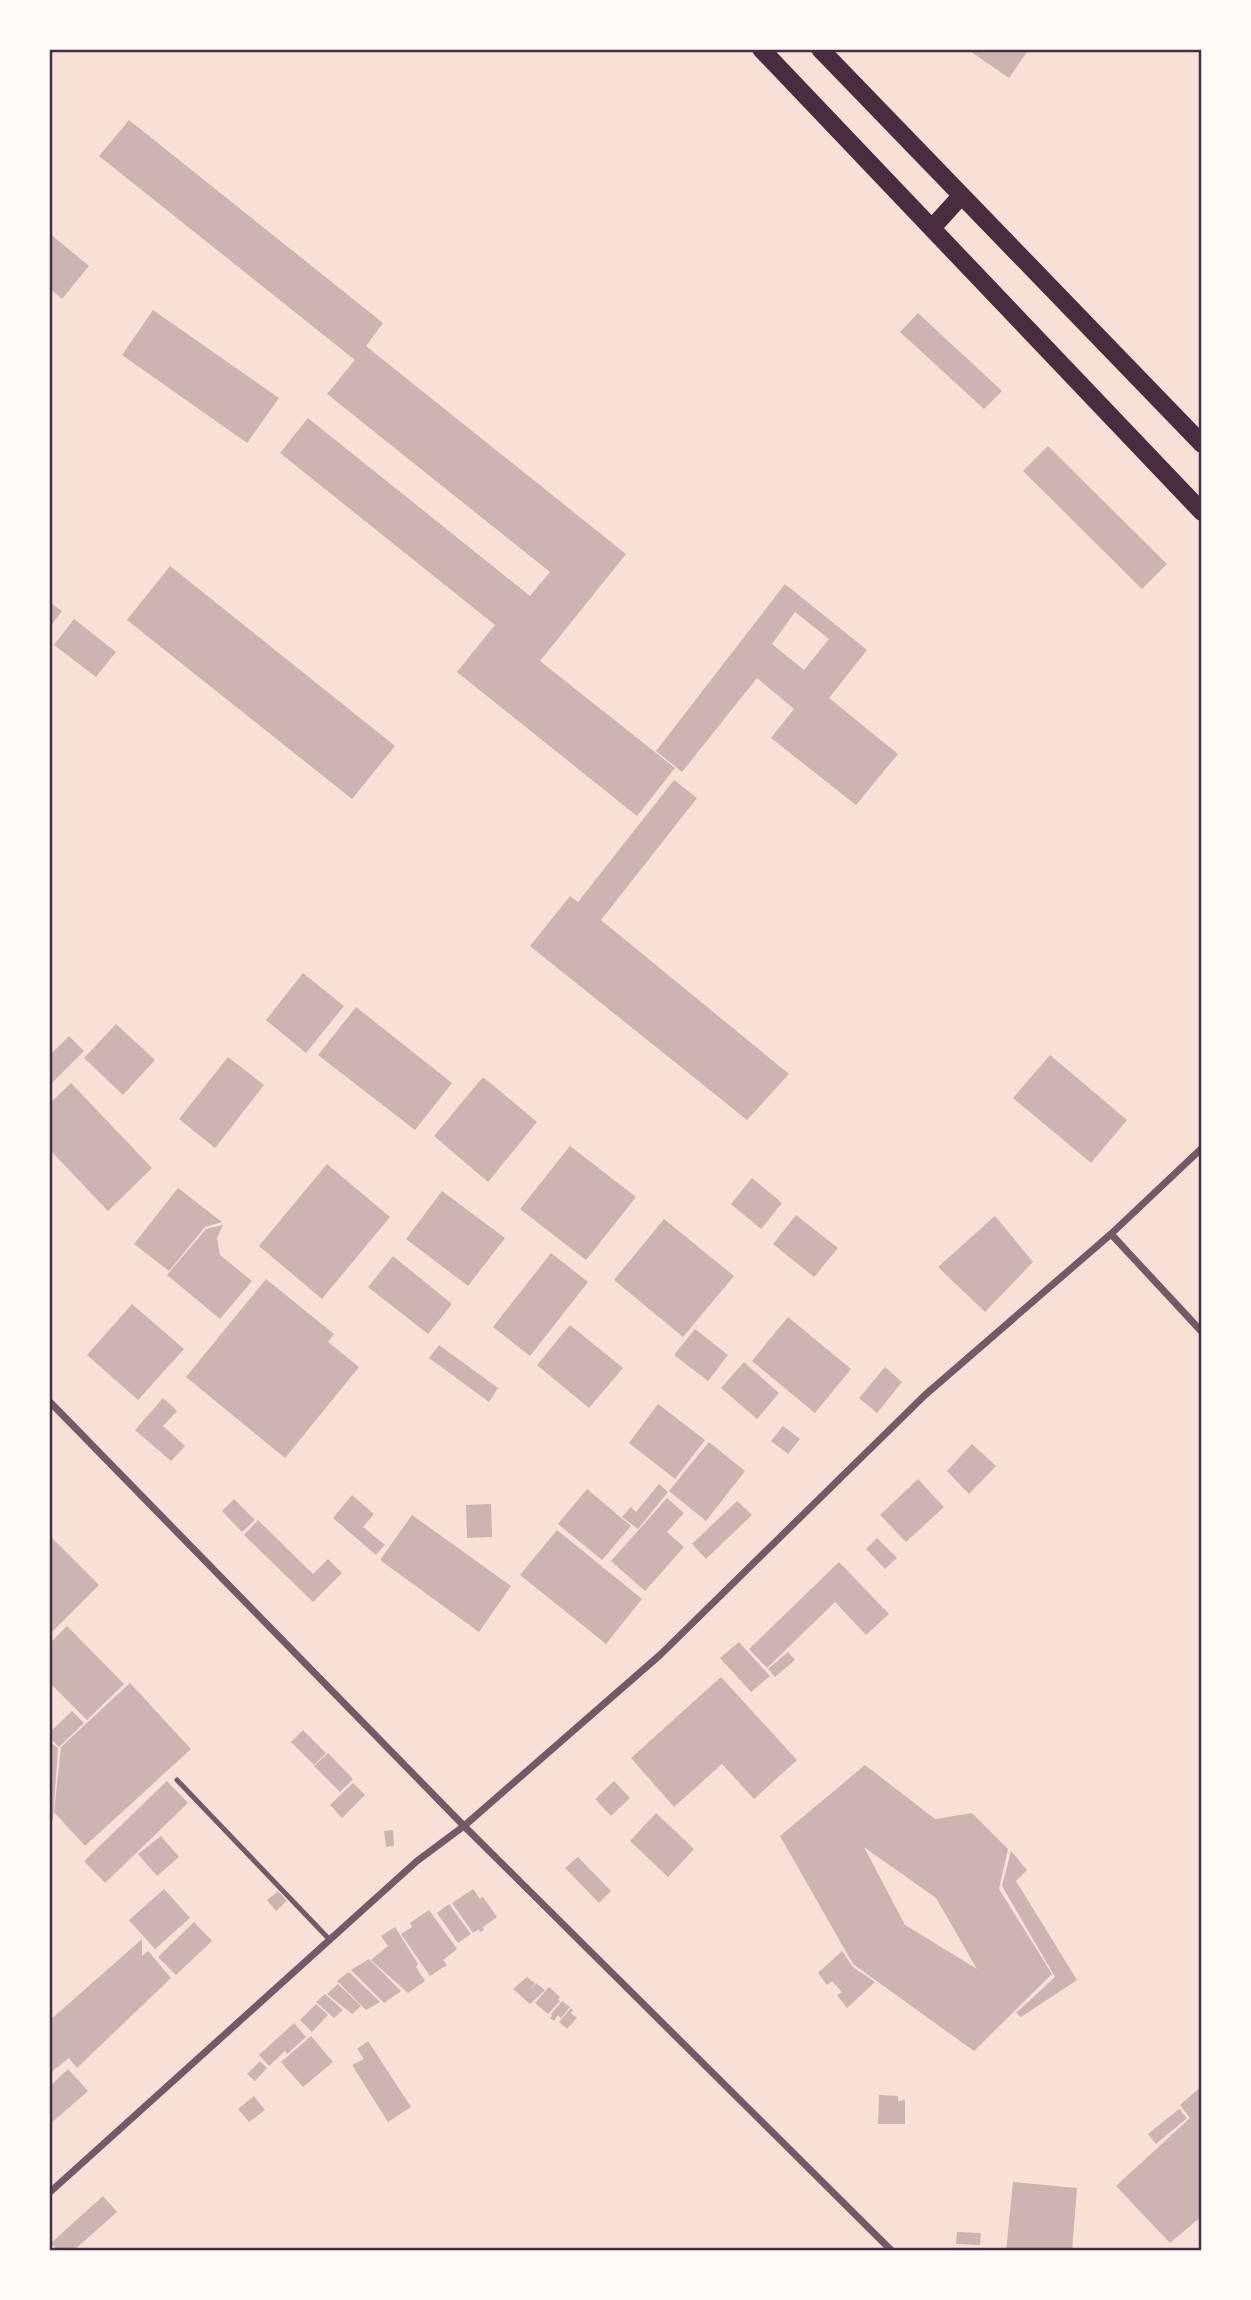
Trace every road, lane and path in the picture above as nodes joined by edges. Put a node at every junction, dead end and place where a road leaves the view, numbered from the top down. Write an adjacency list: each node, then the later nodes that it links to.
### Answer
1 (761, 49): 4 (main road)
2 (820, 49): 3 (main road)
3 (961, 196): 4 (main road); 5 (main road)
4 (932, 228): 6 (main road)
5 (1202, 444)
6 (1202, 512)
7 (1202, 1148): 8 (street)
8 (1111, 1234): 9 (street); 12 (street)
9 (1202, 1332)
10 (49, 1401): 12 (street)
11 (177, 1780): 13 (lane)
12 (464, 1826): 13 (street); 15 (street)
13 (329, 1939): 14 (street)
14 (49, 2193)
15 (892, 2251)

